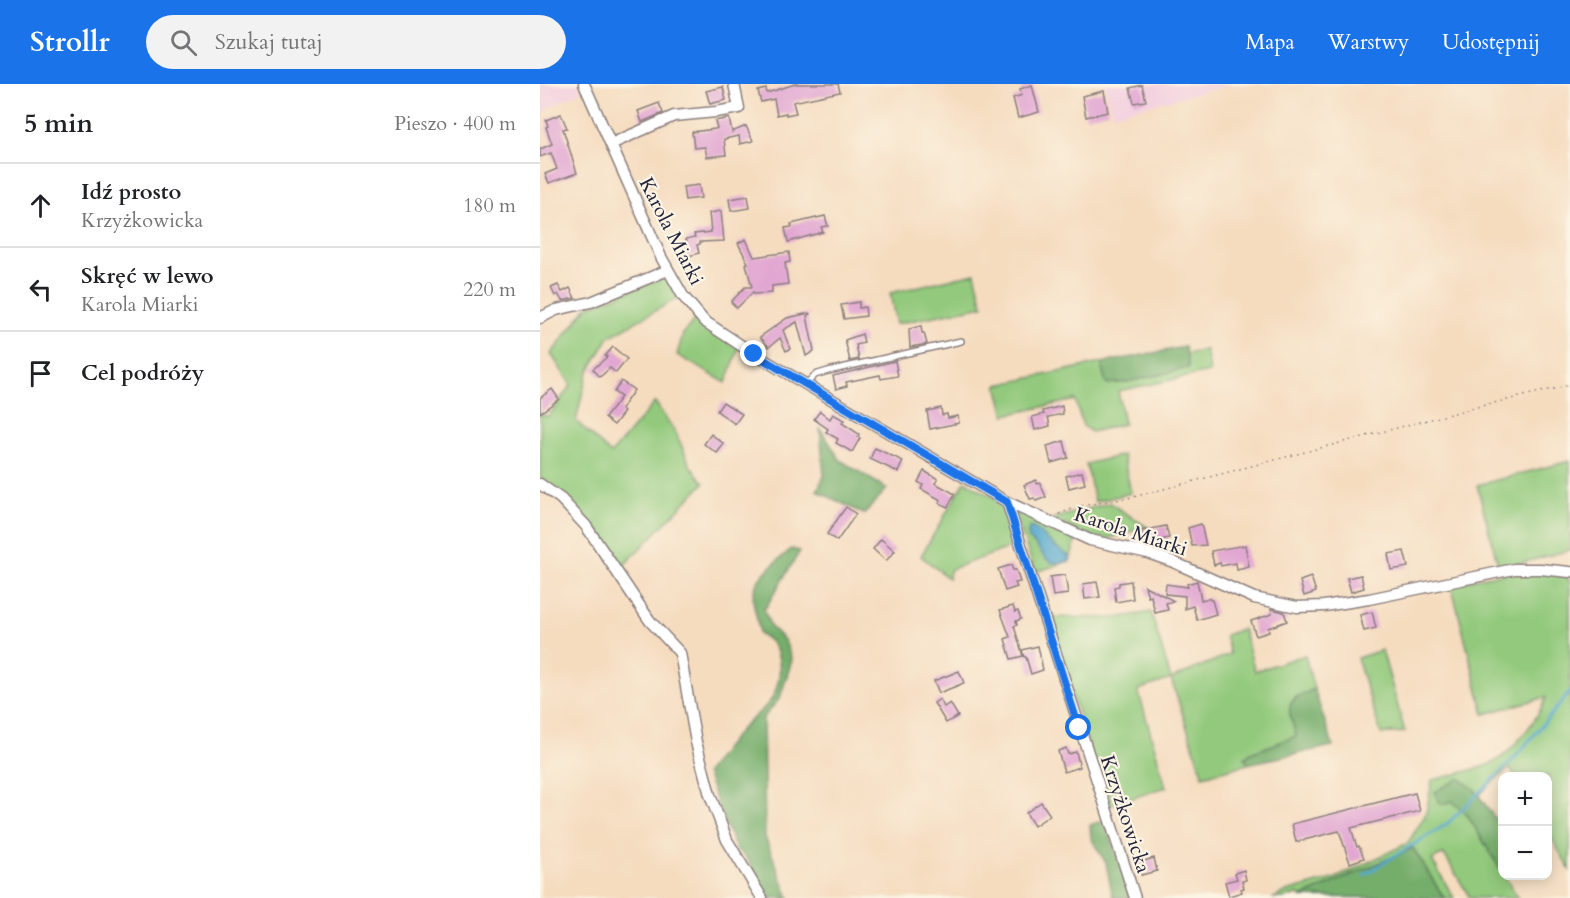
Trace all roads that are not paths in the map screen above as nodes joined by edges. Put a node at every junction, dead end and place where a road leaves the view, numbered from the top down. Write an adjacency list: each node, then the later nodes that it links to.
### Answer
1 (584, 84): 3 (street, Karola Miarki)
2 (734, 84): 3 (street)
3 (611, 144): 4 (street, Karola Miarki)
4 (668, 270): 5 (street); 7 (street, Karola Miarki)
5 (540, 318)
6 (961, 341): 7 (lane)
7 (806, 384): 9 (street, Karola Miarki)
8 (540, 484): 11 (street)
9 (1007, 502): 10 (street, Karola Miarki); 12 (street, Krzyżkowicka)
10 (1570, 572)
11 (762, 898)
12 (1135, 898)

